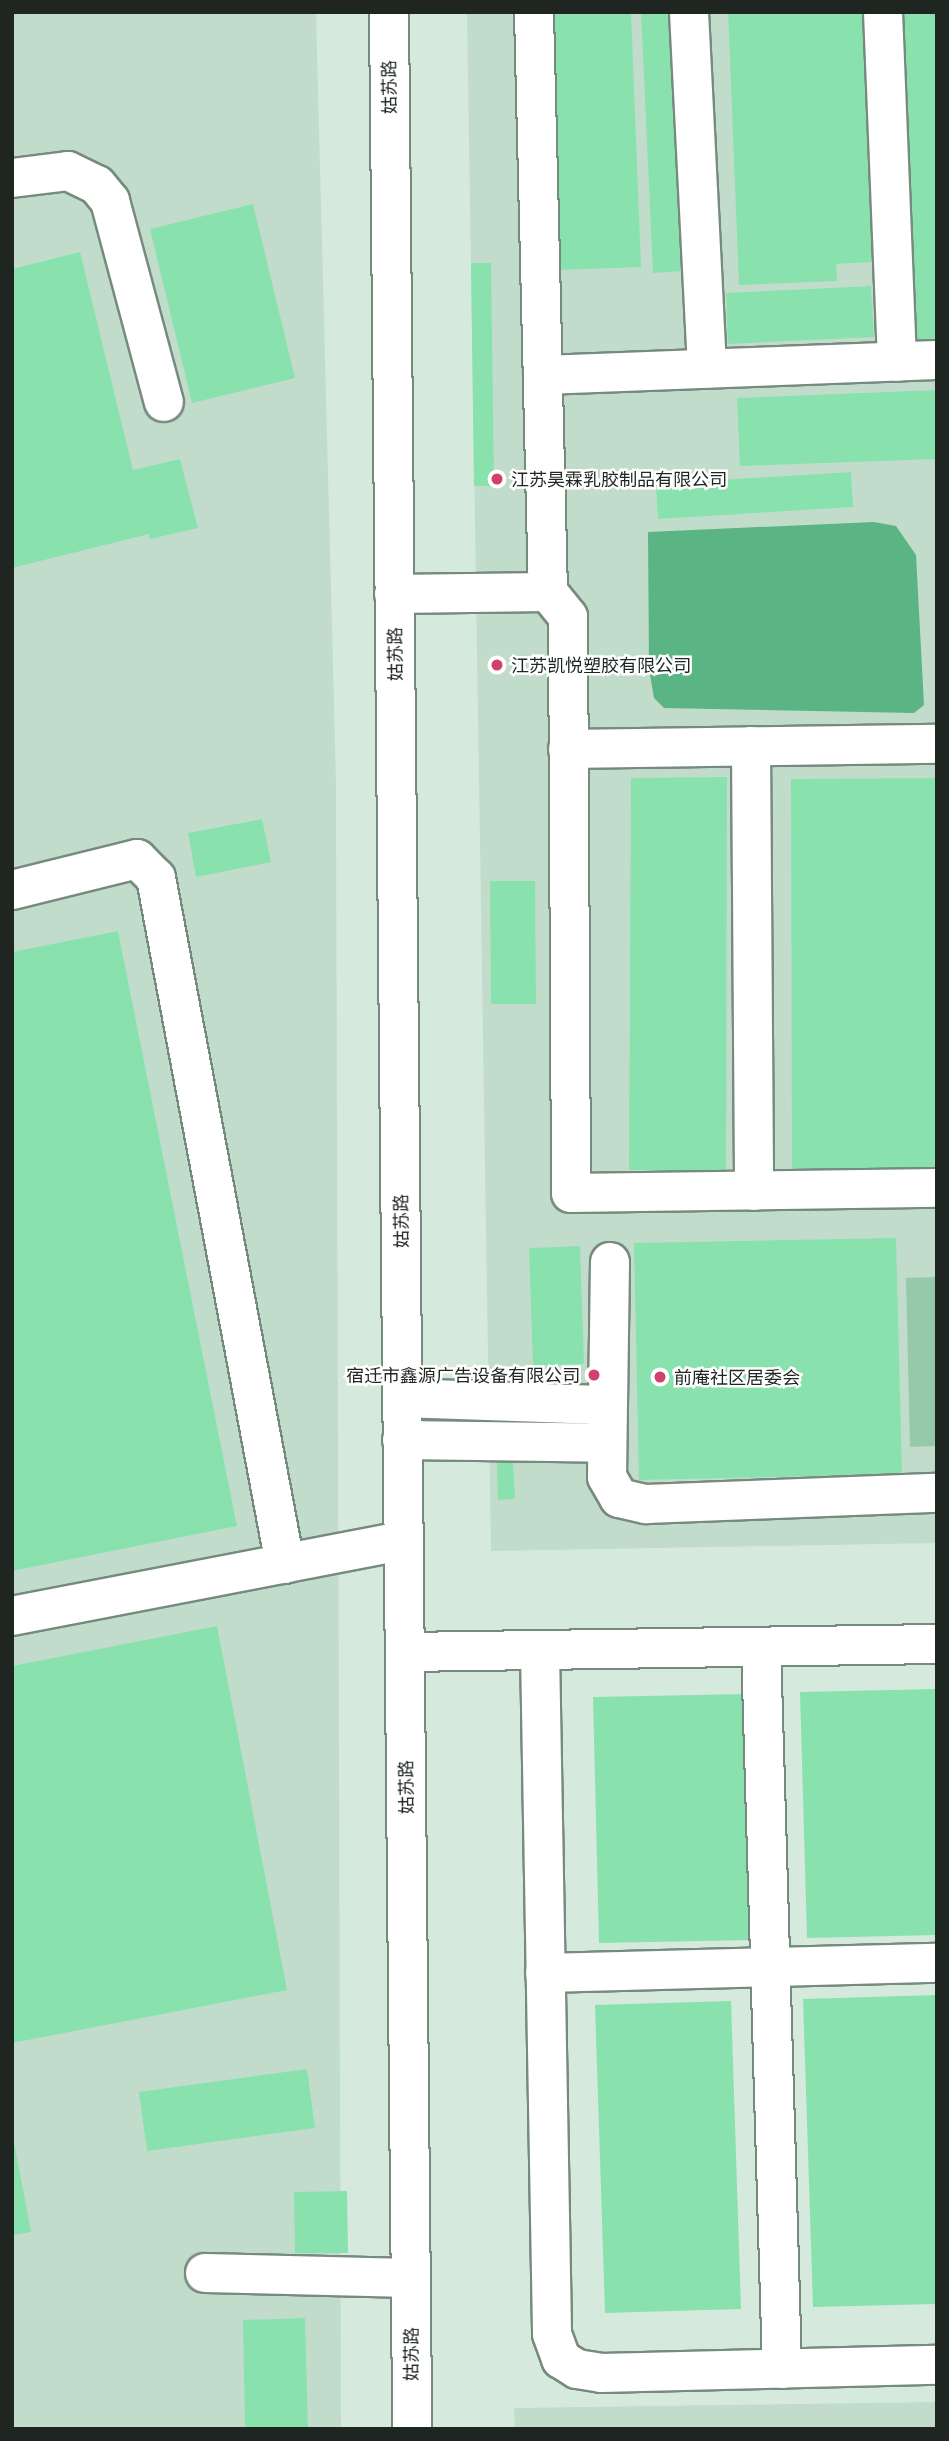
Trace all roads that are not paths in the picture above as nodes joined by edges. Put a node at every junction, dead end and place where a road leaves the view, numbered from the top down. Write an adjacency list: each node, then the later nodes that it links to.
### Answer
1 (389, 12): 12 (street, 姑苏路)
2 (534, 12): 9 (street)
3 (689, 12): 8 (street)
4 (883, 12): 7 (street)
5 (12, 178): 10 (street)
6 (937, 360): 7 (street)
7 (897, 362): 8 (street)
8 (707, 369): 9 (street)
9 (543, 374): 11 (street)
10 (164, 402)
11 (548, 592): 12 (street); 15 (street)
12 (394, 594): 20 (street, 姑苏路)
13 (937, 744): 14 (street)
14 (751, 746): 15 (street); 18 (street)
15 (568, 748): 18 (street)
16 (12, 890): 26 (street)
17 (937, 1188): 18 (street)
18 (754, 1191)
19 (610, 1262): 21 (street)
20 (402, 1398): 21 (street); 22 (street, 姑苏路)
21 (607, 1405): 23 (street)
22 (402, 1440): 23 (street); 25 (street, 姑苏路)
23 (607, 1443): 24 (street)
24 (937, 1493)
25 (403, 1541): 26 (street); 31 (street, 姑苏路)
26 (285, 1564): 27 (street)
27 (12, 1616)
28 (937, 1644): 29 (street)
29 (761, 1647): 30 (street); 33 (street)
30 (540, 1650): 31 (street); 34 (street)
31 (405, 1652): 36 (street, 姑苏路)
32 (937, 1964): 33 (street)
33 (771, 1968): 34 (street); 38 (street)
34 (545, 1973): 38 (street)
35 (205, 2273): 36 (street)
36 (411, 2278): 39 (street, 姑苏路)
37 (937, 2365): 38 (street)
38 (782, 2369)
39 (412, 2429)

